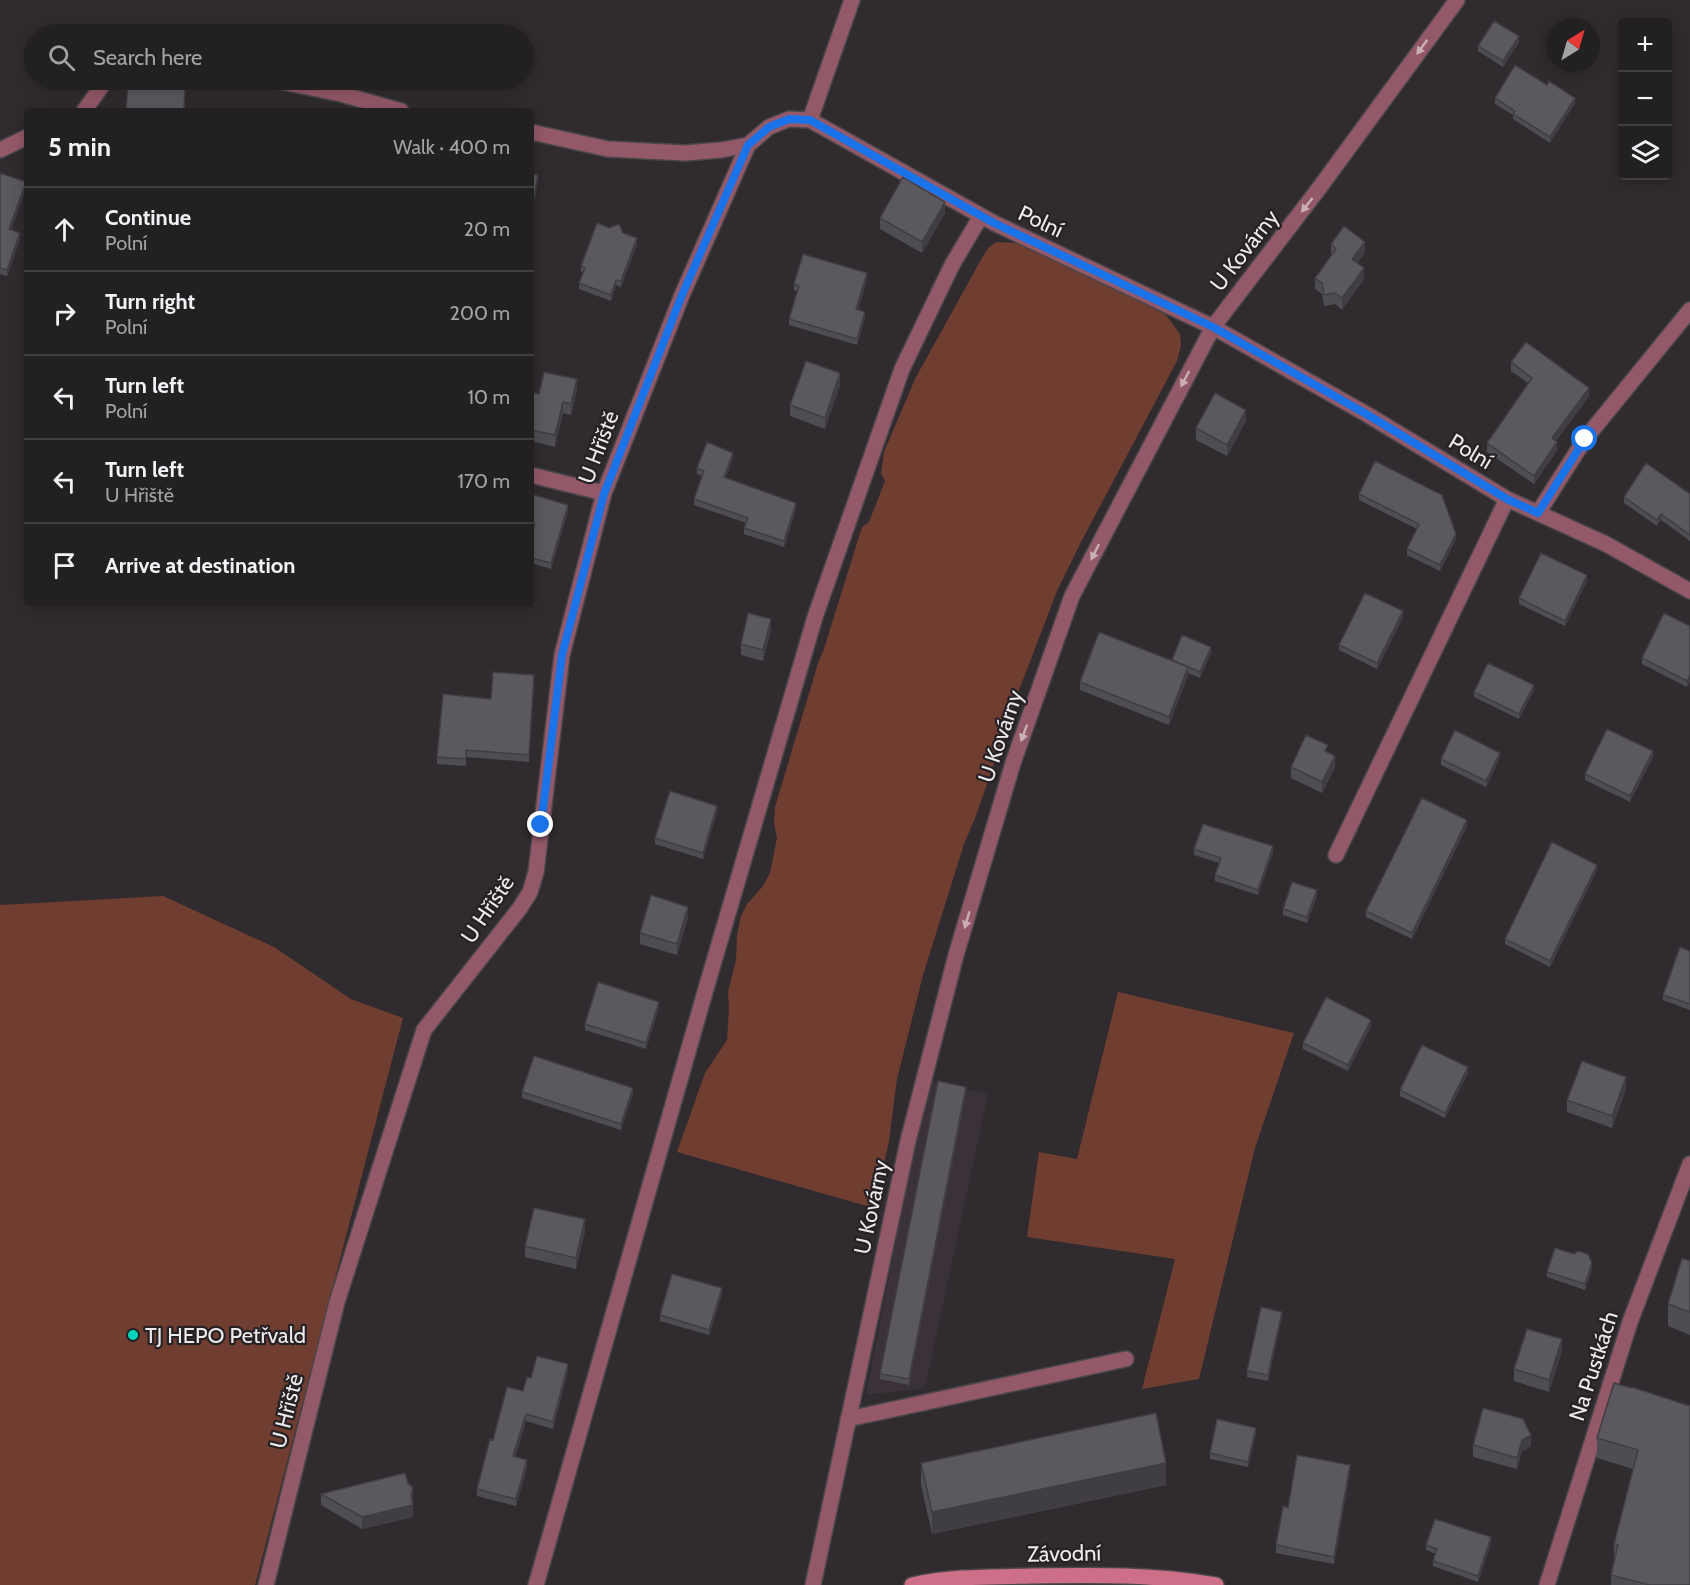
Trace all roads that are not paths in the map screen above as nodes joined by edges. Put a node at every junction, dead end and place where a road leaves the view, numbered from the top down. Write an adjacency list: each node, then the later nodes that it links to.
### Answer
1 (852, 0): 7 (street)
2 (1457, 0): 14 (street, U Kovárny, one-way to 14)
3 (99, 90): 5 (street)
4 (322, 90): 6 (street)
5 (86, 108)
6 (390, 108)
7 (810, 120): 10 (street); 12 (street, Polní)
8 (534, 133): 10 (street)
9 (24, 138): 11 (street)
10 (748, 145): 16 (street, U Hřiště)
11 (0, 150)
12 (981, 216): 14 (street, Polní); 25 (street)
13 (1690, 310): 18 (street)
14 (1213, 327): 17 (street, Polní); 23 (street, U Kovárny, one-way to 23)
15 (534, 476): 16 (street)
16 (604, 494): 24 (street, U Hřiště)
17 (1507, 499): 18 (street, Polní); 20 (street, Polní)
18 (1538, 513): 19 (street, Polní)
19 (1690, 591)
20 (1336, 855)
21 (1690, 1164): 29 (street, Na Pustkách)
22 (1126, 1359): 23 (street)
23 (848, 1419): 26 (street, U Kovárny)
24 (266, 1585)
25 (537, 1585)
26 (813, 1585)
27 (912, 1585): 28 (street, Závodní)
28 (1216, 1585)
29 (1547, 1585)

